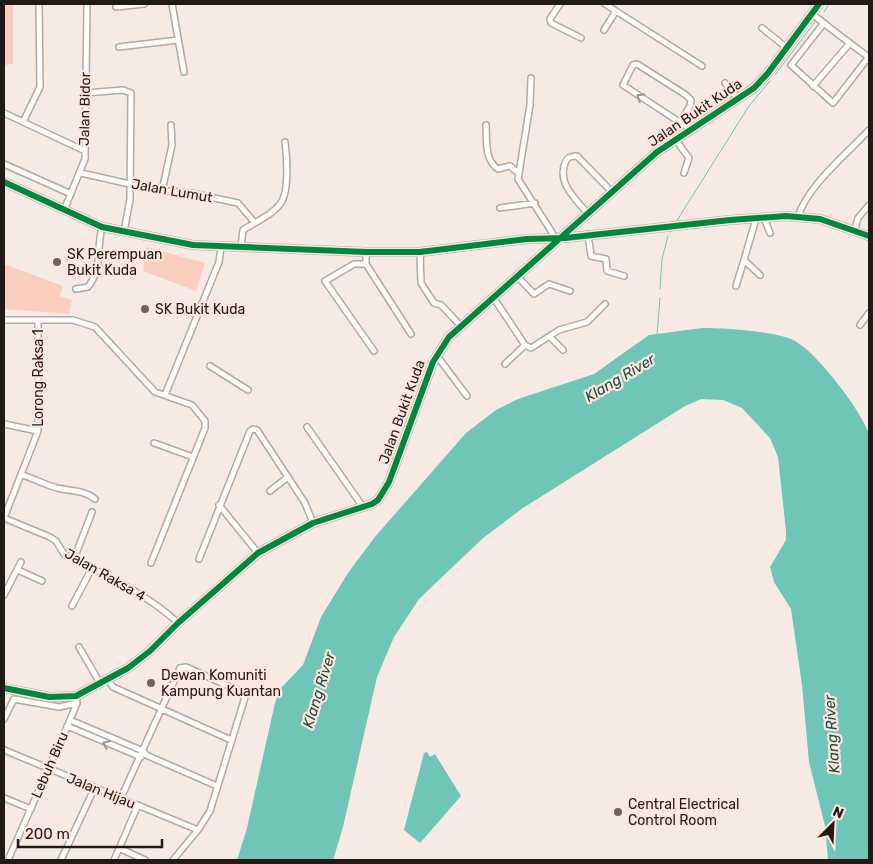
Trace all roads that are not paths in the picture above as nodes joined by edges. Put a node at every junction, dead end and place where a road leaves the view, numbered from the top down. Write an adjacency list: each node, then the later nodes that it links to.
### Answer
1 (39, 4): 27 (street)
2 (87, 4): 24 (street, Jalan Bidor)
3 (144, 4): 8 (street)
4 (172, 4): 15 (street)
5 (560, 4): 14 (street)
6 (605, 4): 9 (street)
7 (819, 4): 10 (street, Jalan Bukit Kuda)
8 (116, 7)
9 (616, 11): 13 (street); 19 (street)
10 (812, 14): 11 (street); 18 (street, Jalan Bukit Kuda)
11 (824, 23): 16 (street); 23 (street)
12 (762, 28): 18 (street)
13 (604, 30)
14 (581, 38)
15 (178, 40): 17 (street); 20 (street)
16 (850, 43): 23 (street); 23 (street)
17 (119, 47)
18 (787, 48): 25 (street, Jalan Bukit Kuda)
19 (702, 66)
20 (184, 72)
21 (532, 78): 37 (street)
22 (725, 83): 25 (street)
23 (814, 86)
24 (86, 93): 35 (street, Jalan Bidor); 41 (street)
25 (738, 99): 31 (street, Jalan Bukit Kuda)
26 (4, 114): 27 (street)
27 (23, 122): 35 (street)
28 (680, 122): 28 (street, one-way to 28); 31 (street)
29 (171, 125): 42 (street)
30 (486, 125): 37 (street)
31 (690, 129): 33 (street, Jalan Bukit Kuda)
32 (869, 130): 50 (street)
33 (675, 139): 39 (street); 43 (street, Jalan Bukit Kuda)
34 (285, 142): 53 (street)
35 (85, 151): 38 (street, Jalan Bidor)
36 (4, 164): 44 (street)
37 (517, 172): 45 (street)
38 (81, 173): 41 (street, Jalan Lumut); 44 (street, Jalan Bidor)
39 (684, 173)
40 (4, 182): 48 (street)
41 (130, 184): 42 (street, Jalan Lumut); 56 (street)
42 (162, 190): 53 (street, Jalan Lumut)
43 (612, 192): 49 (street, Jalan Bukit Kuda); 49 (street)
44 (71, 194): 48 (street, Jalan Bidor)
45 (535, 203): 47 (street); 59 (street)
46 (869, 205): 55 (street)
47 (500, 208)
48 (64, 210): 54 (street)
49 (588, 214): 52 (street, Jalan Bukit Kuda)
50 (798, 217): 51 (street); 55 (street)
51 (760, 219): 57 (street); 58 (street); 67 (street)
52 (581, 220): 58 (street); 59 (street, Jalan Bukit Kuda)
53 (254, 222): 63 (street)
54 (102, 227): 56 (street); 73 (street)
55 (855, 229): 60 (street)
56 (124, 232): 62 (street)
57 (770, 233)
58 (588, 234): 59 (street); 71 (street)
59 (560, 235): 61 (street); 64 (street, Jalan Bukit Kuda)
60 (869, 236)
61 (534, 238): 64 (street); 66 (street)
62 (221, 247): 63 (street); 91 (street)
63 (241, 247): 65 (street)
64 (548, 249): 70 (street, Jalan Bukit Kuda)
65 (366, 252): 66 (street); 68 (street)
66 (420, 252): 80 (street)
67 (744, 260): 69 (street); 72 (street)
68 (366, 264): 82 (street); 86 (street)
69 (760, 275)
70 (517, 276): 74 (street); 75 (street, Jalan Bukit Kuda)
71 (624, 276)
72 (736, 286)
73 (76, 288)
74 (570, 291)
75 (493, 296): 80 (street, Jalan Bukit Kuda); 84 (street)
76 (605, 304): 83 (street)
77 (869, 313): 81 (street)
78 (4, 320): 79 (street)
79 (38, 322): 91 (street); 95 (street, Lorong Raksa 1)
80 (460, 325): 87 (street, Jalan Bukit Kuda)
81 (860, 325)
82 (411, 334)
83 (550, 337): 84 (street); 85 (street)
84 (525, 345): 88 (street)
85 (563, 350)
86 (374, 351)
87 (437, 356): 92 (street); 103 (street, Jalan Bukit Kuda)
88 (505, 364)
89 (210, 366): 90 (street)
90 (248, 390)
91 (165, 395): 97 (street)
92 (467, 396)
93 (4, 424): 95 (street)
94 (307, 427): 103 (street)
95 (38, 431): 98 (street, Lorong Raksa 1)
96 (154, 443): 97 (street)
97 (193, 457): 111 (street)
98 (23, 474): 101 (street); 105 (street, Lorong Raksa 1)
99 (288, 477): 100 (street); 102 (street); 106 (street)
100 (270, 491)
101 (95, 499)
102 (220, 506): 107 (street); 109 (street)
103 (363, 507): 106 (street, Jalan Bukit Kuda)
104 (92, 512): 108 (street)
105 (4, 518): 108 (street, Jalan Raksa 4)
106 (313, 524): 107 (street, Jalan Bukit Kuda)
107 (258, 554): 117 (street, Jalan Bukit Kuda)
108 (74, 559): 112 (street, Jalan Raksa 4)
109 (198, 560)
110 (21, 562): 113 (street)
111 (152, 562)
112 (92, 568): 116 (street); 117 (street, Jalan Raksa 4)
113 (18, 570): 114 (street); 115 (street)
114 (42, 581)
115 (4, 595)
116 (72, 606)
117 (178, 623): 119 (street, Jalan Bukit Kuda)
118 (79, 647): 119 (street)
119 (103, 681): 121 (street, Jalan Bukit Kuda); 122 (street)
120 (4, 688): 121 (street, Jalan Bukit Kuda)
121 (76, 699): 123 (street); 124 (street, Lebuh Biru)
122 (161, 709): 126 (street); 126 (street); 128 (street)
123 (4, 719)
124 (70, 720): 125 (street, Lebuh Biru); 128 (street)
125 (67, 726): 129 (street, one-way to 125); 130 (street, Lebuh Biru)
126 (231, 740): 131 (street)
127 (4, 750): 130 (street, Jalan Hijau)
128 (144, 753): 129 (street); 131 (street)
129 (140, 758): 134 (street)
130 (48, 770): 132 (street, Jalan Hijau); 136 (street, Lebuh Biru)
131 (216, 786): 137 (street)
132 (94, 789): 134 (street, Jalan Hijau); 140 (street)
133 (4, 798): 136 (street)
134 (120, 800): 135 (street, Jalan Hijau)
135 (138, 805): 137 (street, Jalan Hijau); 138 (street)
136 (31, 809): 139 (street, Lebuh Biru)
137 (198, 830): 143 (street)
138 (119, 848): 141 (street); 142 (street)
139 (8, 860)
140 (61, 860)
141 (114, 860)
142 (145, 860)
143 (173, 860)

